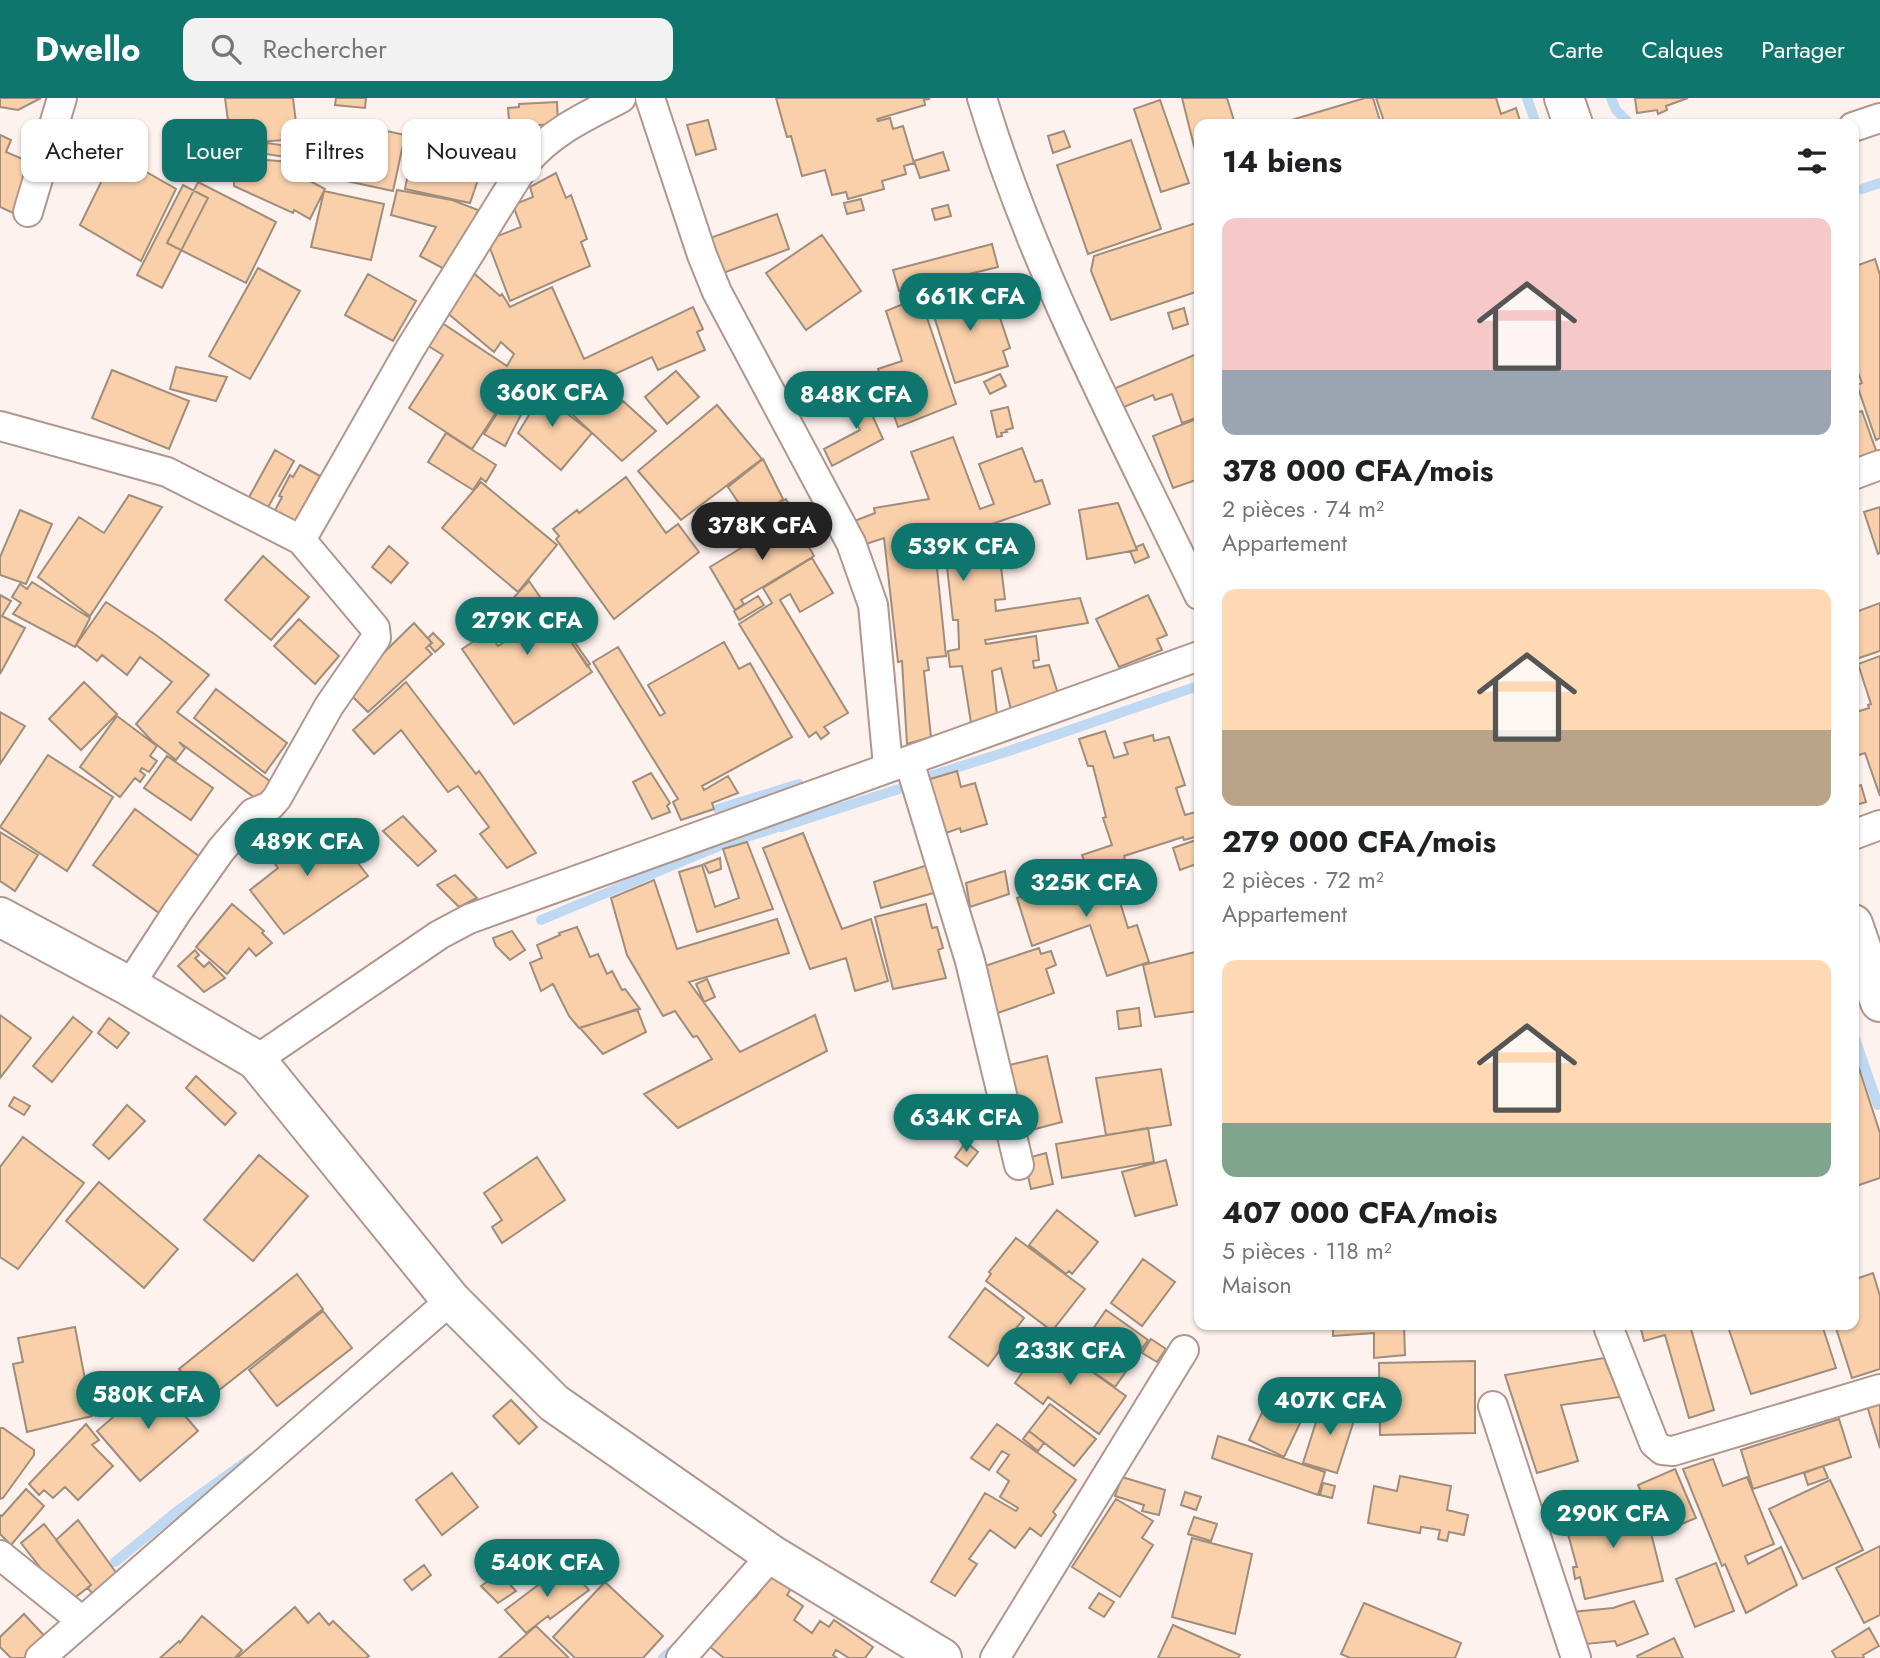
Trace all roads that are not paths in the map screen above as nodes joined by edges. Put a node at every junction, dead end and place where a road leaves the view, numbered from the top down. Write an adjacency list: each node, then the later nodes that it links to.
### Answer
1 (62, 98): 9 (street)
2 (621, 98): 13 (street)
3 (650, 98): 16 (street)
4 (982, 98): 14 (street)
5 (1564, 98): 7 (street)
6 (1880, 118): 8 (street)
7 (1571, 119)
8 (1859, 125)
9 (28, 212)
10 (0, 426): 13 (street)
11 (1880, 466): 12 (street)
12 (1859, 473)
13 (301, 540): 21 (street)
14 (1194, 584)
15 (1194, 658): 16 (street)
16 (899, 764): 23 (street); 24 (street)
17 (1880, 825): 18 (street)
18 (1859, 833)
19 (0, 917): 21 (street)
20 (1859, 941): 22 (street)
21 (129, 986): 23 (street)
22 (1880, 1002)
23 (256, 1060): 25 (street)
24 (1019, 1165)
25 (451, 1300): 31 (street); 32 (street)
26 (1609, 1330): 28 (street)
27 (1184, 1350): 36 (street)
28 (1880, 1389)
29 (1493, 1406): 37 (street)
30 (0, 1555): 32 (street)
31 (772, 1555): 34 (street); 35 (street)
32 (82, 1621): 33 (street)
33 (40, 1658)
34 (681, 1658)
35 (942, 1658)
36 (995, 1658)
37 (1576, 1658)

